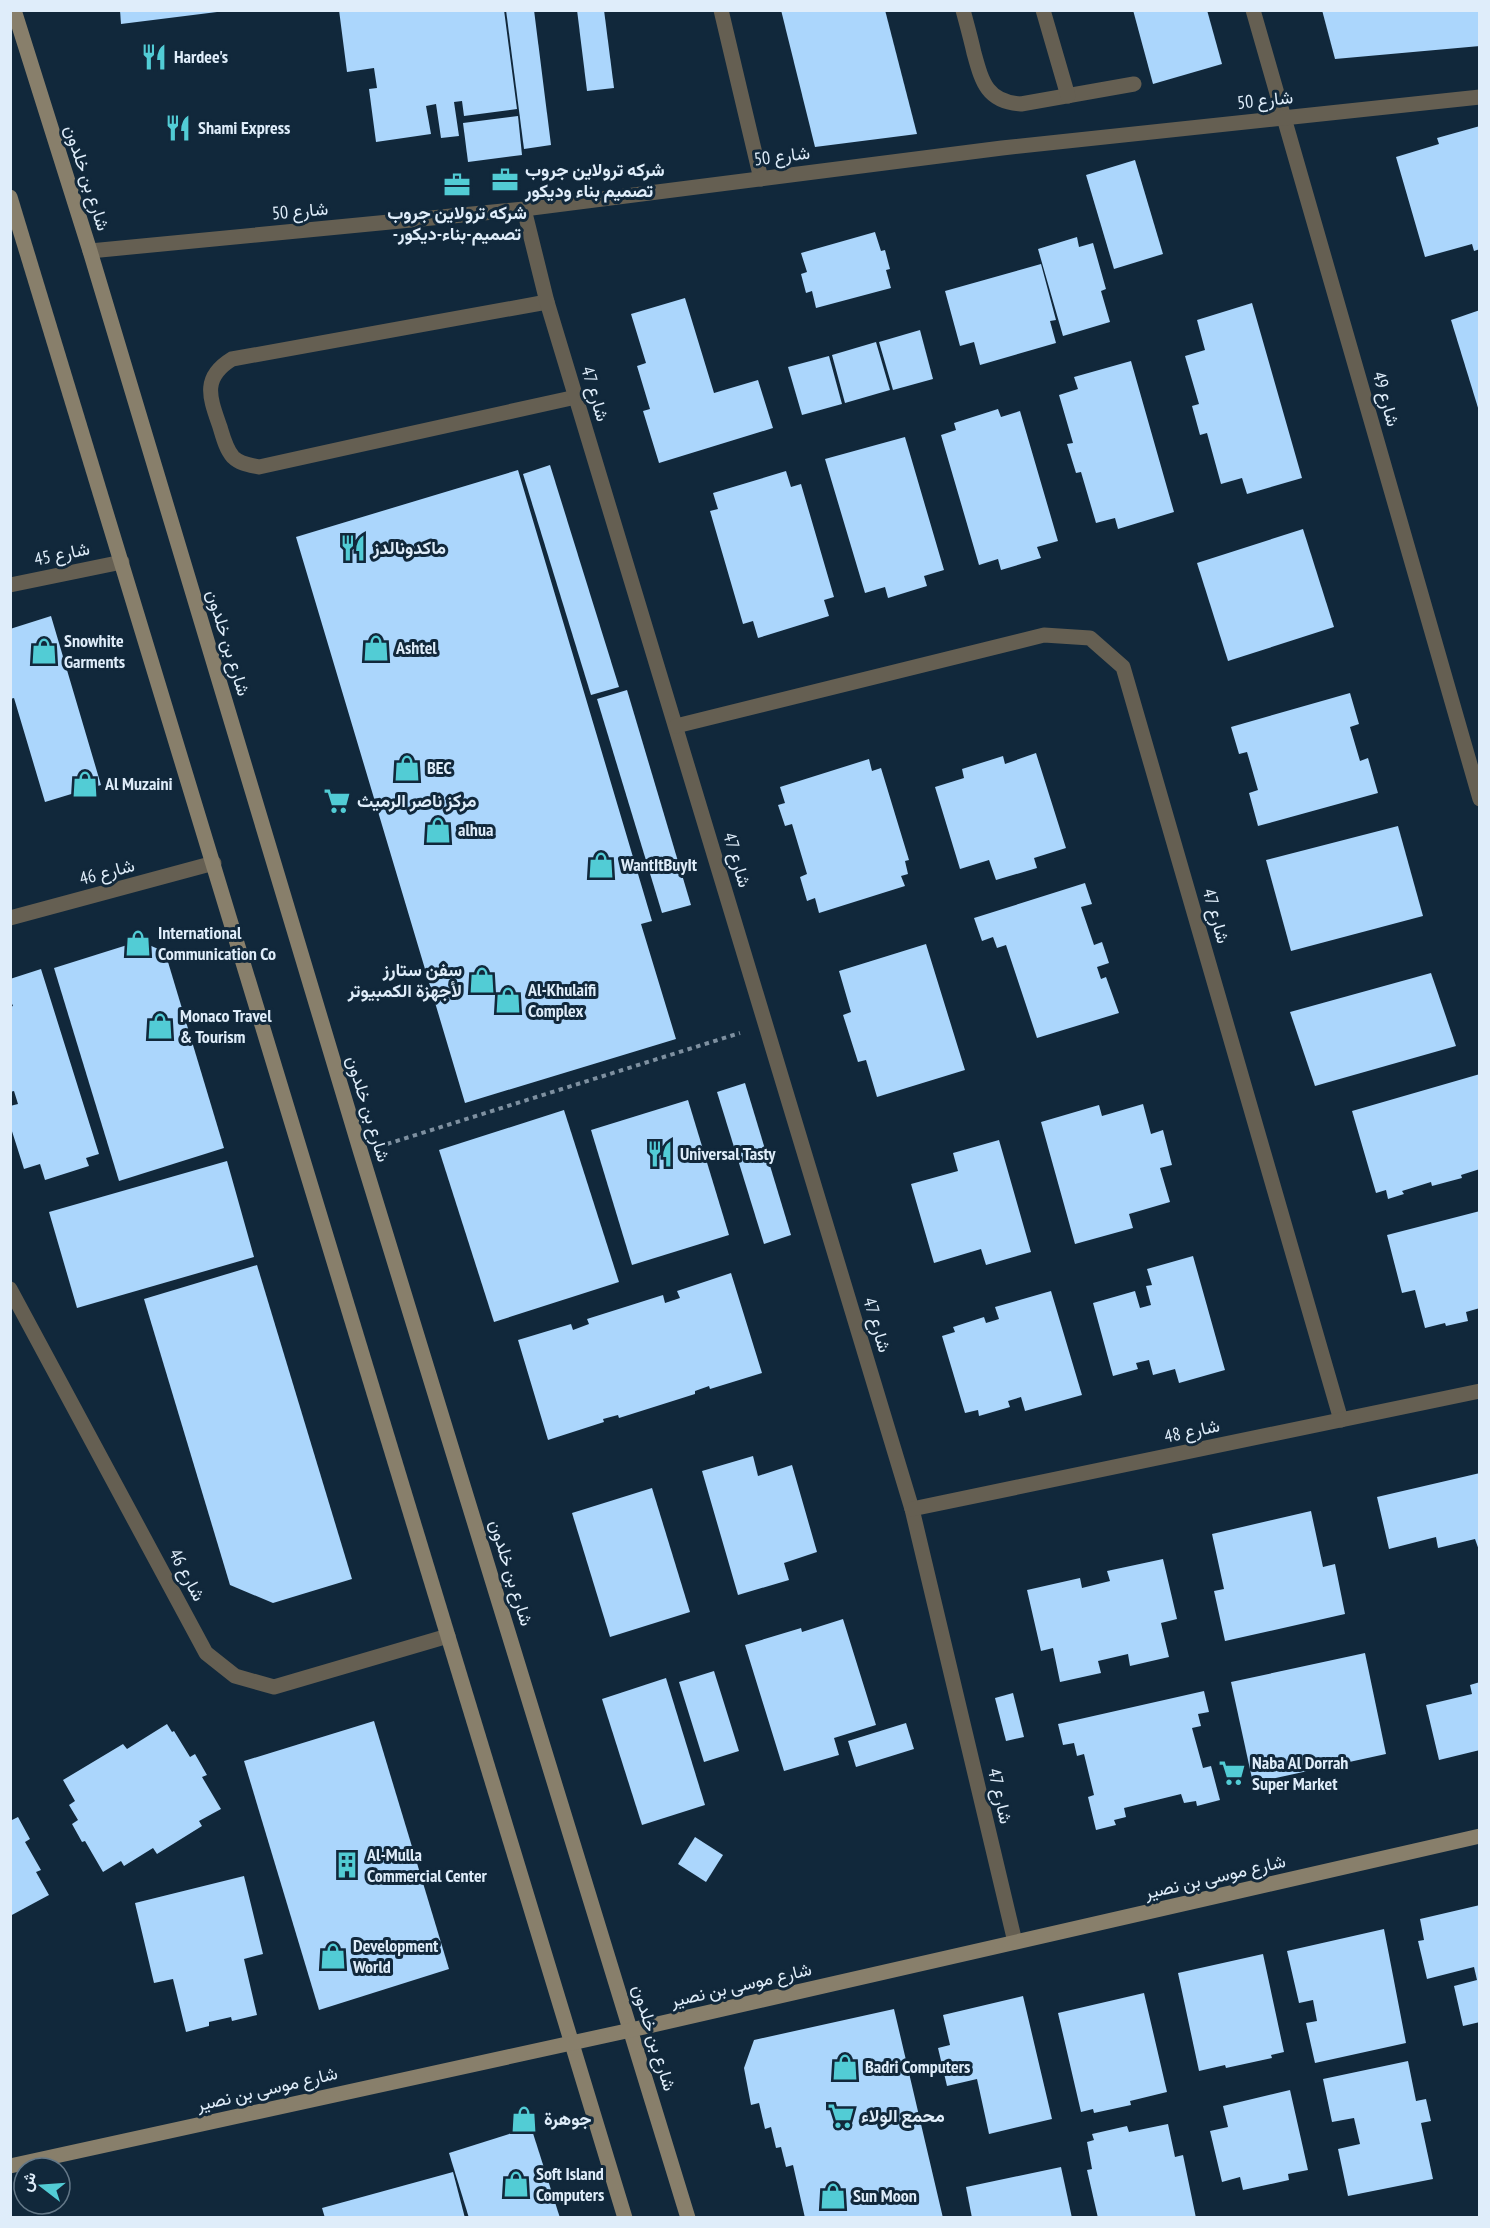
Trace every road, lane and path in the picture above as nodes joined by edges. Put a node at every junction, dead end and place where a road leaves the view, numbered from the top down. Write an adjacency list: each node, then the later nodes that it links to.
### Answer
1 (14, 10): 13 (street, شارع بن خلدون)
2 (721, 10): 10 (street)
3 (963, 10): 7 (street)
4 (1044, 10): 7 (street)
5 (1253, 10): 9 (street, شارع 49)
6 (1134, 84): 7 (street)
7 (1068, 96)
8 (1479, 97): 9 (street, شارع 50)
9 (1285, 117): 10 (street, شارع 50); 19 (street, شارع 49)
10 (761, 179): 12 (street, شارع 50)
11 (10, 197): 16 (street)
12 (524, 209): 13 (street, شارع 50); 14 (street, شارع 47)
13 (90, 250): 23 (street, شارع بن خلدون)
14 (547, 302): 15 (street, شارع 47); 15 (street)
15 (576, 398): 18 (street, شارع 47)
16 (122, 562): 17 (street, شارع 45); 20 (street)
17 (10, 585)
18 (676, 726): 22 (street, شارع 47); 26 (street, شارع 47)
19 (1479, 799)
20 (214, 863): 21 (street, شارع 46); 28 (street)
21 (10, 918)
22 (766, 1025): 23 (path); 27 (street, شارع 47)
23 (361, 1152): 31 (street, شارع بن خلدون)
24 (10, 1289): 28 (street, شارع 46)
25 (1479, 1391): 26 (street, شارع 48)
26 (1341, 1420): 27 (street, شارع 48)
27 (912, 1509): 30 (street, شارع 47)
28 (448, 1636): 32 (street)
29 (1479, 1836): 30 (street, شارع موسى بن نصير)
30 (1015, 1942): 31 (street, شارع موسى بن نصير)
31 (631, 2030): 32 (street, شارع موسى بن نصير); 35 (street, شارع بن خلدون)
32 (572, 2042): 33 (street, شارع موسى بن نصير); 34 (street)
33 (10, 2166)
34 (626, 2217)
35 (688, 2217)

